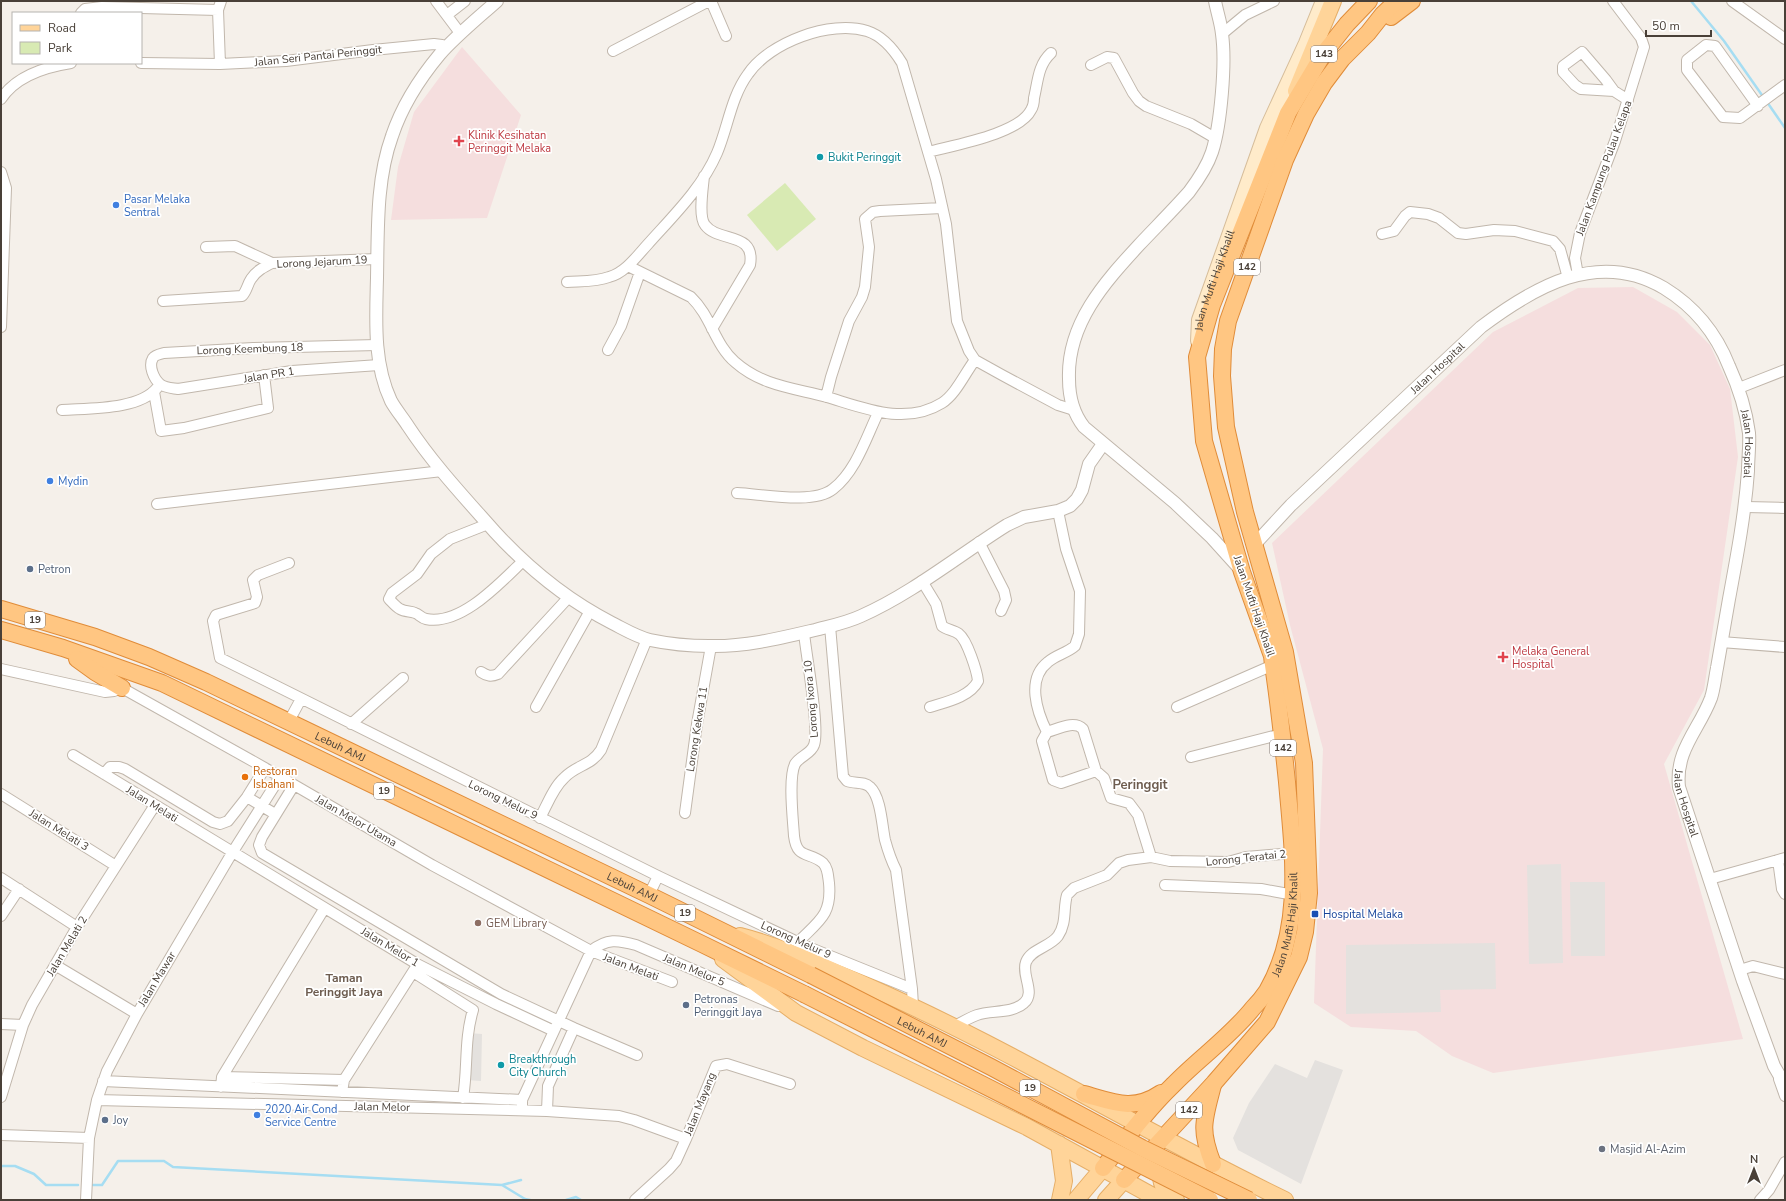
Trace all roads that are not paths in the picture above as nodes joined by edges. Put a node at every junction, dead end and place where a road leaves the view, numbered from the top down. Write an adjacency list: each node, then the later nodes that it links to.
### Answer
1 (436, 1): 17 (street)
2 (465, 1): 17 (street)
3 (497, 1): 18 (street)
4 (710, 1): 21 (street); 24 (street)
5 (1215, 1): 20 (street)
6 (1274, 1): 20 (street)
7 (1323, 1): 55 (main road, Jalan Mufti Haji Khalil / 142)
8 (1333, 1): 35 (main road, 142)
9 (1369, 1): 35 (highway, 143)
10 (1397, 1): 15 (highway)
11 (1412, 1): 19 (highway, 143)
12 (1613, 1): 33 (street, Jalan Kampung Pulau Kelapa)
13 (1732, 1): 22 (street)
14 (219, 6): 16 (street); 28 (street)
15 (1387, 8): 19 (highway)
16 (82, 12)
17 (447, 15): 18 (street)
18 (460, 33): 23 (street)
19 (1368, 33): 36 (highway, 143)
20 (1222, 34): 37 (street)
21 (726, 36)
22 (1785, 40)
23 (446, 48): 28 (street, Jalan Seri Pantai Peringgit); 44 (street)
24 (613, 51)
25 (1051, 53): 38 (street)
26 (142, 63): 28 (street, Jalan Seri Pantai Peringgit)
27 (67, 64): 32 (street)
28 (220, 64)
29 (1091, 65): 37 (street)
30 (1784, 87): 34 (street)
31 (1614, 91): 31 (street); 33 (street)
32 (1, 99)
33 (1628, 100): 48 (street, Jalan Kampung Pulau Kelapa)
34 (1759, 105): 34 (street)
35 (1288, 113): 55 (highway, 142)
36 (1306, 114): 75 (highway, Jalan Mufti Haji Khalil / 142)
37 (1216, 138): 65 (street)
38 (928, 152): 40 (street); 41 (street)
39 (1, 172): 51 (street)
40 (704, 176): 46 (street); 52 (street)
41 (942, 208): 56 (street); 63 (street)
42 (1382, 234): 48 (street)
43 (206, 247): 45 (street)
44 (377, 259): 45 (street, Lorong Jejarum 19); 53 (street)
45 (272, 263): 50 (street, Lorong Jejarum 19)
46 (628, 266): 47 (street); 49 (street)
47 (640, 272): 52 (street); 54 (street)
48 (1573, 277): 61 (street, Jalan Hospital); 76 (street, Jalan Hospital)
49 (567, 282)
50 (163, 301)
51 (1, 326)
52 (712, 330): 63 (street)
53 (377, 345): 57 (street); 60 (street, Lorong Keembung 18)
54 (608, 350)
55 (1197, 357): 81 (highway, Jalan Mufti Haji Khalil / 142)
56 (975, 360): 65 (street); 66 (street)
57 (379, 365): 59 (street, Jalan PR 1); 68 (street)
58 (1785, 370): 61 (street)
59 (264, 375): 60 (street, Jalan PR 1); 62 (street)
60 (161, 384): 62 (street)
61 (1739, 388): 71 (street, Jalan Hospital)
62 (154, 392): 64 (street)
63 (826, 397): 66 (street)
64 (62, 410)
65 (1074, 410): 67 (street)
66 (878, 413): 69 (street)
67 (1103, 444): 73 (street); 81 (street)
68 (442, 471): 70 (street); 74 (street)
69 (737, 493)
70 (157, 504)
71 (1746, 507): 72 (street); 91 (street, Jalan Hospital)
72 (1785, 508)
73 (1058, 511): 77 (street); 106 (street)
74 (488, 524): 79 (street); 79 (street)
75 (1248, 524): 76 (street); 78 (highway, Jalan Mufti Haji Khalil / 142)
76 (1272, 524): 78 (street, Jalan Hospital)
77 (979, 542): 82 (street); 86 (street)
78 (1254, 545): 169 (highway, Jalan Mufti Haji Khalil / 142)
79 (523, 561): 83 (street)
80 (289, 562): 100 (street, Lorong Melur 9)
81 (1242, 572): 95 (highway, Jalan Mufti Haji Khalil / 142)
82 (922, 581): 87 (street); 102 (street)
83 (568, 598): 85 (street); 97 (street)
84 (1, 610): 104 (highway, Lebuh AMJ / 19)
85 (590, 611): 90 (street); 101 (street)
86 (1001, 611)
87 (830, 626): 89 (street); 153 (street)
88 (1, 630): 94 (highway, Lebuh AMJ / 19)
89 (804, 633): 92 (street); 146 (street, Lorong Ixora 10)
90 (647, 639): 92 (street); 122 (street)
91 (1721, 642): 93 (street); 132 (street, Jalan Hospital)
92 (711, 646): 120 (street, Lorong Kekwa 11)
93 (1785, 647)
94 (63, 648): 99 (highway); 145 (highway, Lebuh AMJ / 19)
95 (1273, 665): 103 (street); 107 (highway, Jalan Mufti Haji Khalil / 142)
96 (1, 669): 99 (street)
97 (481, 672)
98 (403, 678): 105 (street)
99 (122, 688): 110 (street, Jalan Melor Utama)
100 (301, 700): 104 (street); 105 (street, Lorong Melur 9)
101 (536, 707)
102 (930, 707)
103 (1177, 707)
104 (289, 722): 137 (highway, Lebuh AMJ / 19)
105 (351, 724): 122 (street, Lorong Melur 9)
106 (1047, 732): 111 (street); 111 (street)
107 (1282, 734): 109 (street); 125 (highway, Jalan Mufti Haji Khalil / 142)
108 (73, 755): 112 (street, Jalan Melati)
109 (1191, 757)
110 (265, 768): 113 (street, Jalan Melor Utama); 116 (street)
111 (1096, 771): 126 (street)
112 (104, 774): 117 (street, Jalan Melati); 118 (street)
113 (280, 776): 114 (street, Jalan Melor Utama); 119 (street, Jalan Mawar)
114 (294, 785): 121 (street); 147 (street, Jalan Melor Utama)
115 (1, 794): 128 (street, Jalan Melati 3)
116 (247, 797): 118 (street); 119 (street)
117 (155, 805): 123 (street, Jalan Melati); 128 (street, Jalan Melati 2)
118 (187, 806): 123 (street)
119 (261, 806): 121 (street); 124 (street, Jalan Mawar)
120 (685, 813)
121 (275, 814): 129 (street)
122 (540, 818): 130 (street, Lorong Melur 9)
123 (178, 820): 124 (street, Jalan Melati)
124 (232, 853): 134 (street, Jalan Melor 1); 156 (street, Jalan Mawar)
125 (1293, 853): 126 (street, Lorong Teratai 2); 138 (highway, Jalan Mufti Haji Khalil / 142)
126 (1151, 857): 160 (street, Lorong Teratai 2)
127 (1781, 859): 132 (street); 136 (street)
128 (116, 866): 141 (street, Jalan Melati 2)
129 (298, 874): 134 (street); 142 (street)
130 (658, 876): 137 (street); 146 (street, Lorong Melur 9)
131 (1, 878): 135 (street)
132 (1710, 879): 150 (street, Jalan Hospital)
133 (1166, 885): 138 (street)
134 (290, 888): 139 (street, Jalan Melor 1)
135 (19, 890): 140 (street); 141 (street)
136 (1785, 894)
137 (649, 895): 143 (highway, Lebuh AMJ / 19)
138 (1294, 895): 171 (highway, Jalan Mufti Haji Khalil / 142)
139 (324, 909): 144 (street, Jalan Melor 1); 168 (street)
140 (1, 916)
141 (77, 927): 148 (street, Jalan Melati 2)
142 (393, 931): 144 (street); 157 (street)
143 (722, 931): 146 (main road); 205 (highway, Lebuh AMJ / 19, bridge)
144 (385, 944): 149 (street, Jalan Melor 1)
145 (702, 944): 155 (main road); 204 (highway, Lebuh AMJ / 19, bridge)
146 (802, 949): 153 (street, Lorong Melur 9); 154 (main road)
147 (591, 951): 152 (street, Jalan Melati); 155 (street, Jalan Melor 5); 157 (street)
148 (55, 965): 156 (street); 159 (street, Jalan Melati 2)
149 (415, 968): 162 (street, Jalan Melor 1); 166 (street); 179 (street)
150 (1740, 970): 151 (street); 165 (street, Jalan Hospital)
151 (1785, 974)
152 (672, 982)
153 (912, 989): 154 (street)
154 (913, 1006): 160 (main road)
155 (796, 1013): 186 (main road)
156 (137, 1014): 167 (street, Jalan Mawar)
157 (559, 1021): 161 (street); 162 (street)
158 (1, 1024): 159 (street)
159 (23, 1025): 178 (street, Jalan Melati 2)
160 (955, 1026): 164 (main road)
161 (574, 1028): 163 (street); 184 (street)
162 (554, 1031): 182 (street)
163 (637, 1055)
164 (1031, 1066): 176 (main road); 186 (main road)
165 (1774, 1066): 172 (street, Jalan Hospital); 177 (street)
166 (344, 1080): 168 (street); 174 (street)
167 (103, 1081): 168 (street, Jalan Melor); 180 (street, Jalan Mawar)
168 (222, 1082): 173 (street, Jalan Melor)
169 (1214, 1083): 188 (highway, Jalan Mufti Haji Khalil / 142); 193 (highway)
170 (790, 1084): 190 (street, Jalan Mayang)
171 (1172, 1085): 176 (highway); 185 (highway, Jalan Mufti Haji Khalil / 142)
172 (1785, 1085)
173 (252, 1088): 174 (street, Jalan Melor); 181 (street)
174 (342, 1092): 175 (street, Jalan Melor)
175 (394, 1094): 179 (street, Jalan Melor); 183 (street)
176 (1084, 1094): 185 (main road)
177 (1785, 1096)
178 (1, 1097)
179 (463, 1098): 182 (street, Jalan Melor)
180 (97, 1100): 181 (street, Jalan Melor); 189 (street, Jalan Mawar)
181 (252, 1104): 183 (street, Jalan Melor)
182 (522, 1106): 183 (street, Jalan Melor); 184 (street, Jalan Melor)
183 (393, 1107)
184 (547, 1111): 190 (street, Jalan Melor)
185 (1138, 1123): 188 (main road); 194 (highway, Jalan Mufti Haji Khalil / 142)
186 (1027, 1127): 191 (main road)
187 (1, 1135): 189 (street)
188 (1163, 1137): 193 (main road); 196 (highway, Jalan Mufti Haji Khalil / 142)
189 (89, 1138): 197 (street, Jalan Mawar)
190 (686, 1139): 198 (street, Jalan Mayang)
191 (1059, 1144): 194 (main road); 199 (main road)
192 (1785, 1162): 207 (street)
193 (1213, 1164): 195 (main road)
194 (1102, 1168): 196 (main road); 200 (main road)
195 (1231, 1174): 203 (main road); 206 (main road)
196 (1124, 1180): 201 (main road); 202 (main road)
197 (86, 1200)
198 (634, 1200)
199 (1060, 1200)
200 (1076, 1200)
201 (1106, 1200)
202 (1160, 1200)
203 (1176, 1200)
204 (1210, 1200)
205 (1249, 1200)
206 (1285, 1200)
207 (1760, 1200)

